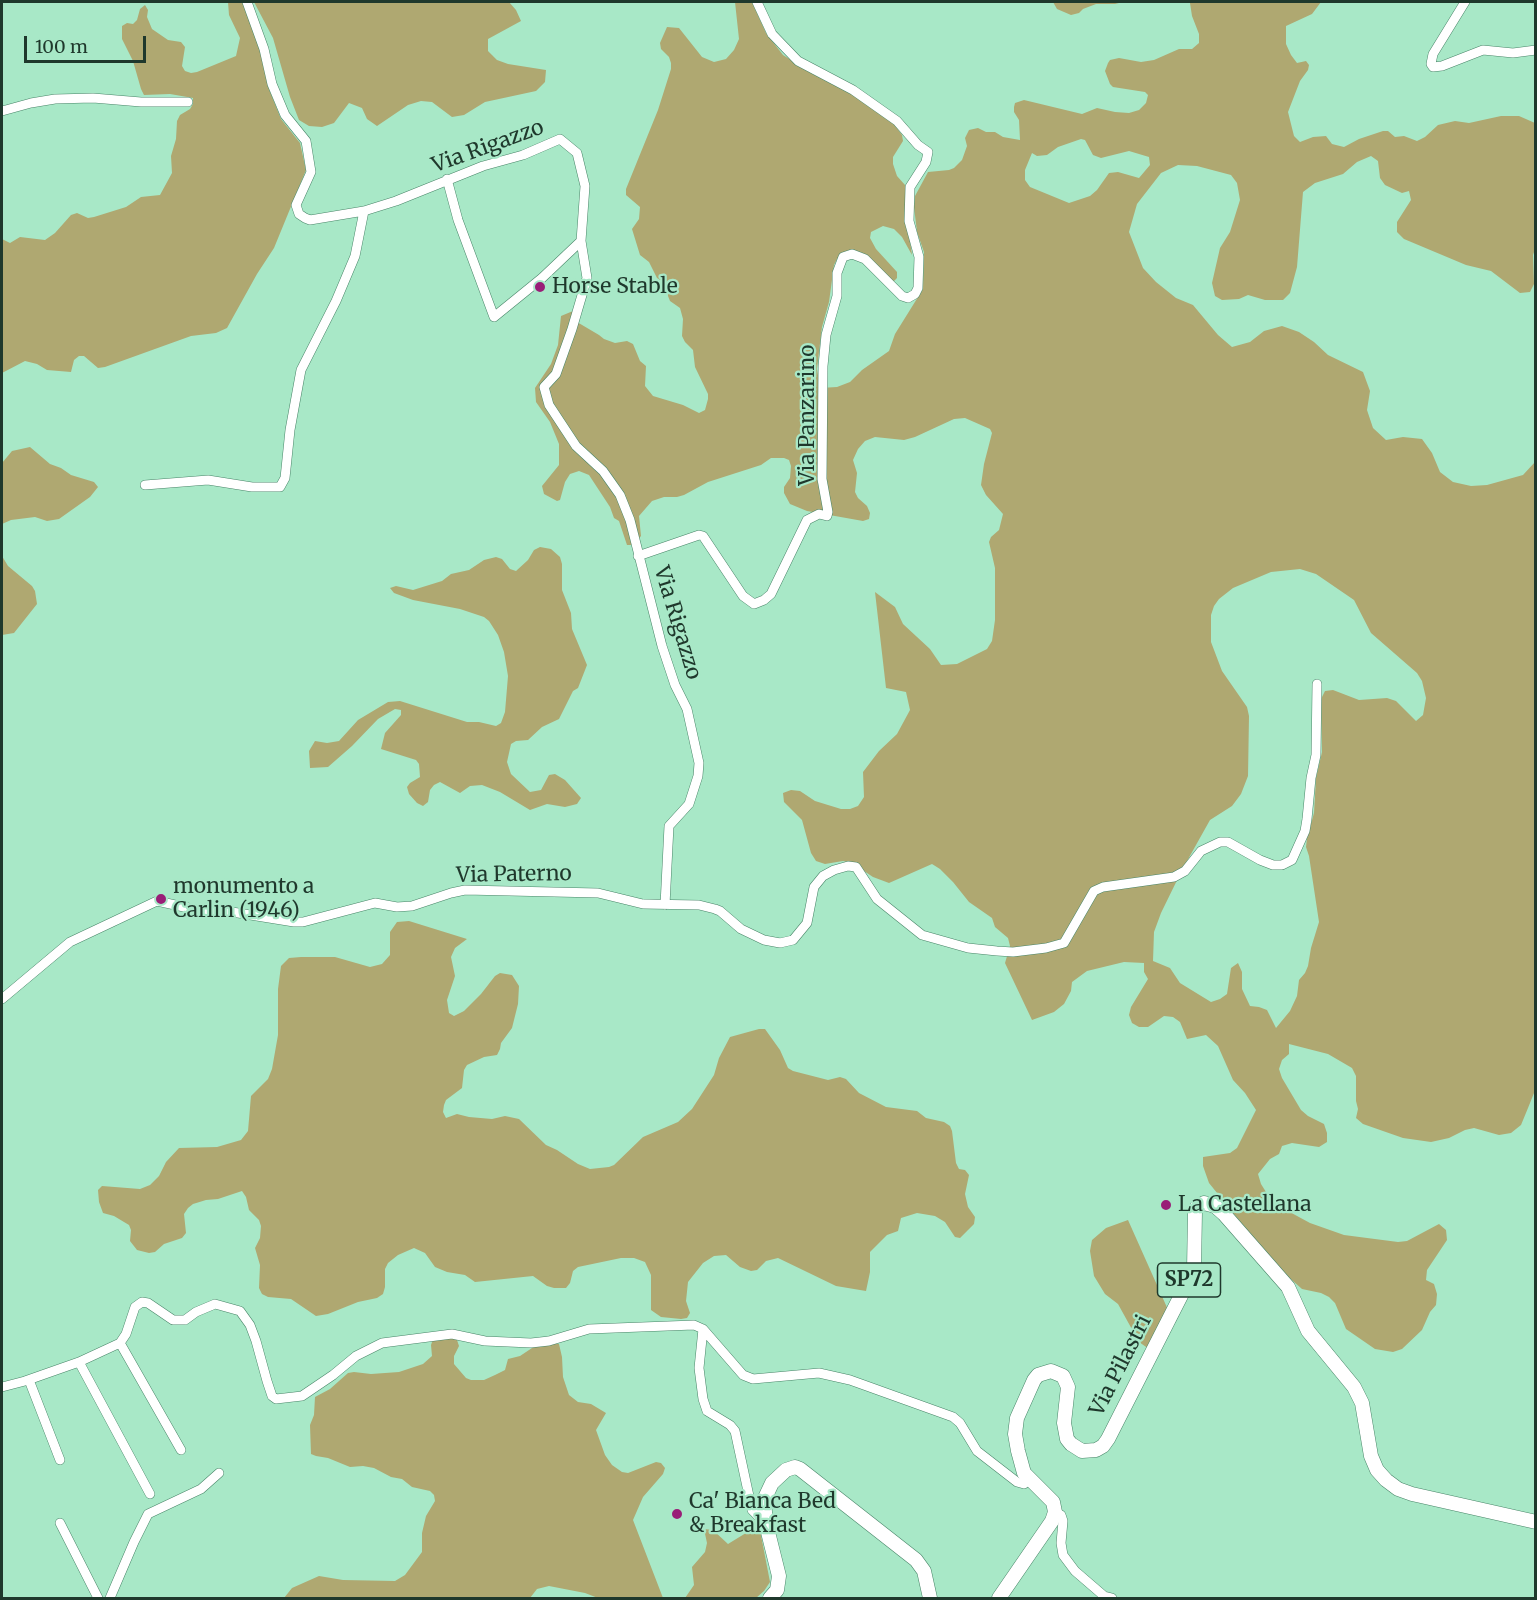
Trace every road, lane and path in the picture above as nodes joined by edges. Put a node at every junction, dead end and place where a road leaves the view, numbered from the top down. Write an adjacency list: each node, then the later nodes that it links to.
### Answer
1 (247, 2): 8 (street, Via Rigazzo)
2 (757, 2): 11 (street, Via Panzarino)
3 (1465, 2): 4 (street)
4 (1536, 50)
5 (188, 102): 6 (street)
6 (2, 111)
7 (447, 179): 8 (street, Via Rigazzo); 9 (street, Via Rigazzo); 9 (street)
8 (364, 211): 10 (street)
9 (580, 242): 11 (street, Via Rigazzo)
10 (145, 485)
11 (638, 556): 13 (street, Via Rigazzo)
12 (1317, 684): 13 (street, Via Paterno)
13 (665, 905): 14 (street, Via Paterno)
14 (2, 999)
15 (703, 1329): 16 (street); 23 (street); 28 (street)
16 (120, 1343): 17 (street); 20 (street)
17 (79, 1362): 18 (street); 24 (street)
18 (29, 1380): 19 (street); 21 (street)
19 (2, 1387)
20 (181, 1450)
21 (60, 1460)
22 (219, 1473): 30 (street)
23 (1029, 1480): 25 (main road, Via Pilastri / SP72); 26 (main road, Via Pilastri / SP72)
24 (150, 1494)
25 (1055, 1512): 33 (main road); 34 (street)
26 (1534, 1520)
27 (60, 1523): 29 (street)
28 (766, 1524): 31 (main road); 32 (main road)
29 (98, 1599)
30 (110, 1599)
31 (770, 1599)
32 (930, 1599)
33 (999, 1599)
34 (1112, 1599)

